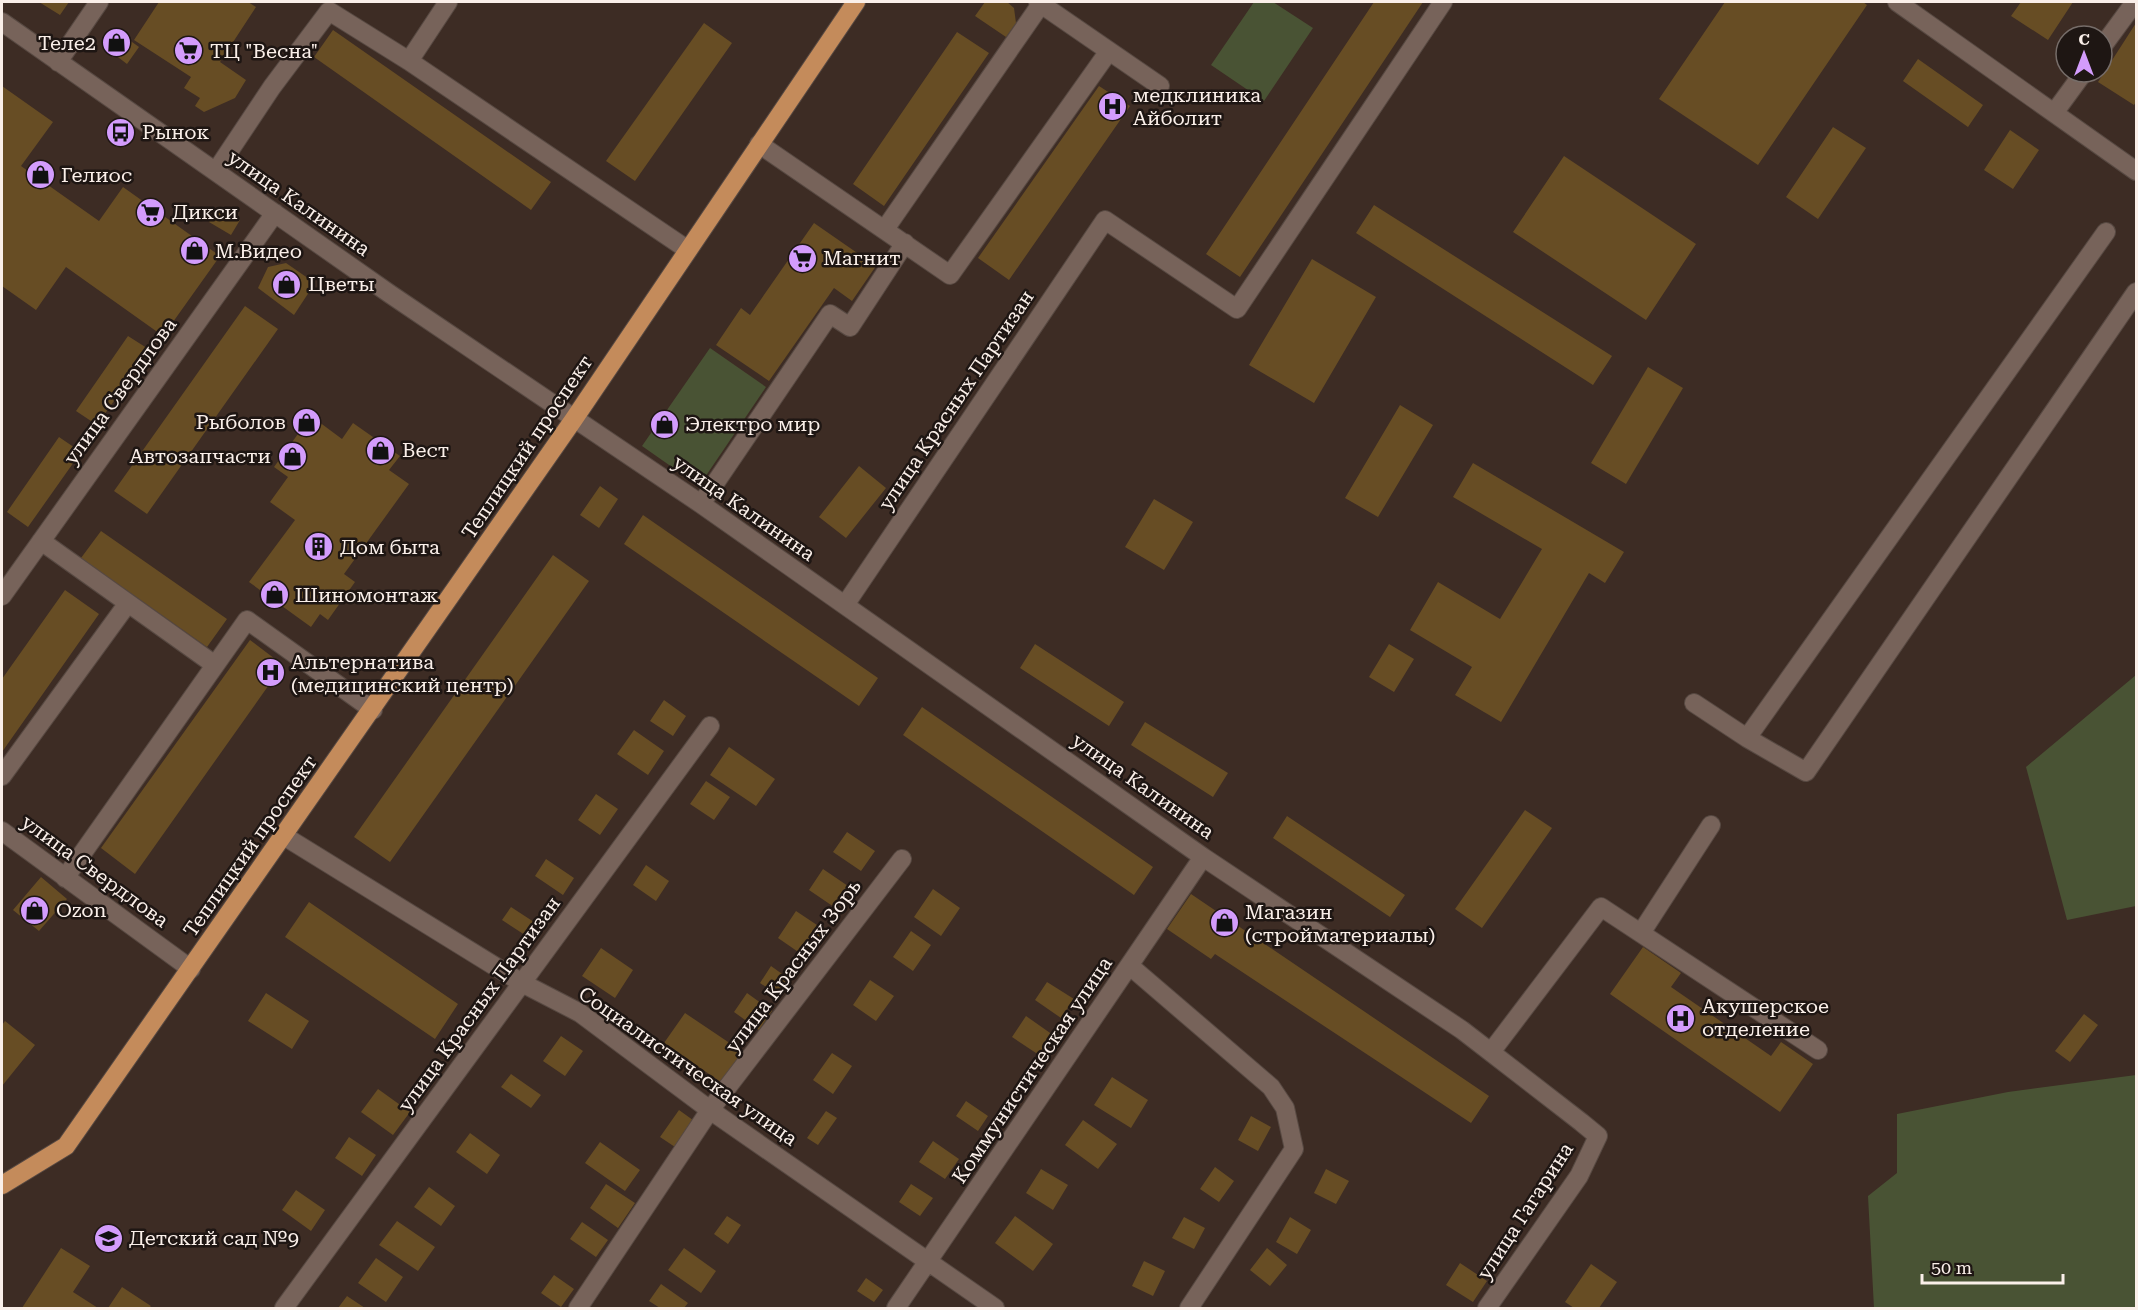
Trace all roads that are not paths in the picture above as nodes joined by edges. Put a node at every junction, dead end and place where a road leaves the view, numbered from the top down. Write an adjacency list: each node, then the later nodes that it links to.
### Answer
1 (99, 2): 12 (street)
2 (448, 2): 11 (street)
3 (856, 2): 16 (main road, Теплицкий проспект)
4 (1443, 2): 30 (street, улица Красных Партизан)
5 (1897, 2): 15 (street)
6 (2135, 2): 9 (street)
7 (1049, 5): 10 (street); 20 (street)
8 (2, 22): 12 (street, улица Калинина)
9 (2114, 31)
10 (1109, 51): 14 (street); 22 (street)
11 (409, 61): 17 (street); 23 (street)
12 (58, 62): 17 (street, улица Калинина)
13 (2075, 84): 15 (street)
14 (1160, 86)
15 (2054, 113): 18 (street)
16 (759, 144): 20 (street); 23 (main road, Теплицкий проспект)
17 (216, 171): 19 (street, улица Калинина)
18 (2136, 171)
19 (275, 213): 25 (street, улица Калинина); 27 (street, улица Свердлова)
20 (885, 229): 22 (street)
21 (2106, 232): 35 (street)
22 (905, 243): 26 (street)
23 (687, 250): 25 (main road, Теплицкий проспект)
24 (2136, 292): 35 (street)
25 (574, 419): 26 (street, улица Калинина); 33 (main road, Теплицкий проспект)
26 (701, 504): 30 (street, улица Калинина)
27 (41, 541): 28 (street, улица Свердлова); 29 (street)
28 (2, 596)
29 (128, 603): 31 (street); 36 (street)
30 (845, 605): 40 (street, улица Калинина)
31 (215, 665): 33 (street); 42 (street)
32 (1694, 703): 35 (street)
33 (373, 710): 39 (main road, Теплицкий проспект)
34 (710, 726): 46 (street, улица Красных Партизан)
35 (1747, 738)
36 (2, 776)
37 (1712, 825): 43 (street)
38 (2, 831): 42 (street, улица Свердлова)
39 (284, 837): 45 (main road, Теплицкий проспект); 46 (street, Социалистическая улица)
40 (1203, 857): 44 (street, Коммунистическая улица); 48 (street, улица Калинина)
41 (902, 859): 49 (street, улица Красных Зорь)
42 (64, 878): 45 (street, улица Свердлова)
43 (1641, 933): 47 (street); 48 (street)
44 (1130, 966): 52 (street, Коммунистическая улица); 57 (street)
45 (191, 969): 51 (main road, Теплицкий проспект)
46 (522, 983): 49 (street, Социалистическая улица); 53 (street, улица Красных Партизан)
47 (1818, 1050)
48 (1491, 1052): 50 (street, улица Калинина)
49 (710, 1110): 52 (street, Социалистическая улица); 54 (street, улица Красных Зорь)
50 (1598, 1136): 58 (street, улица Гагарина)
51 (2, 1185)
52 (929, 1263): 55 (street, Коммунистическая улица); 56 (street, Социалистическая улица)
53 (284, 1308)
54 (578, 1308)
55 (896, 1308)
56 (995, 1308)
57 (1189, 1308)
58 (1487, 1308)

